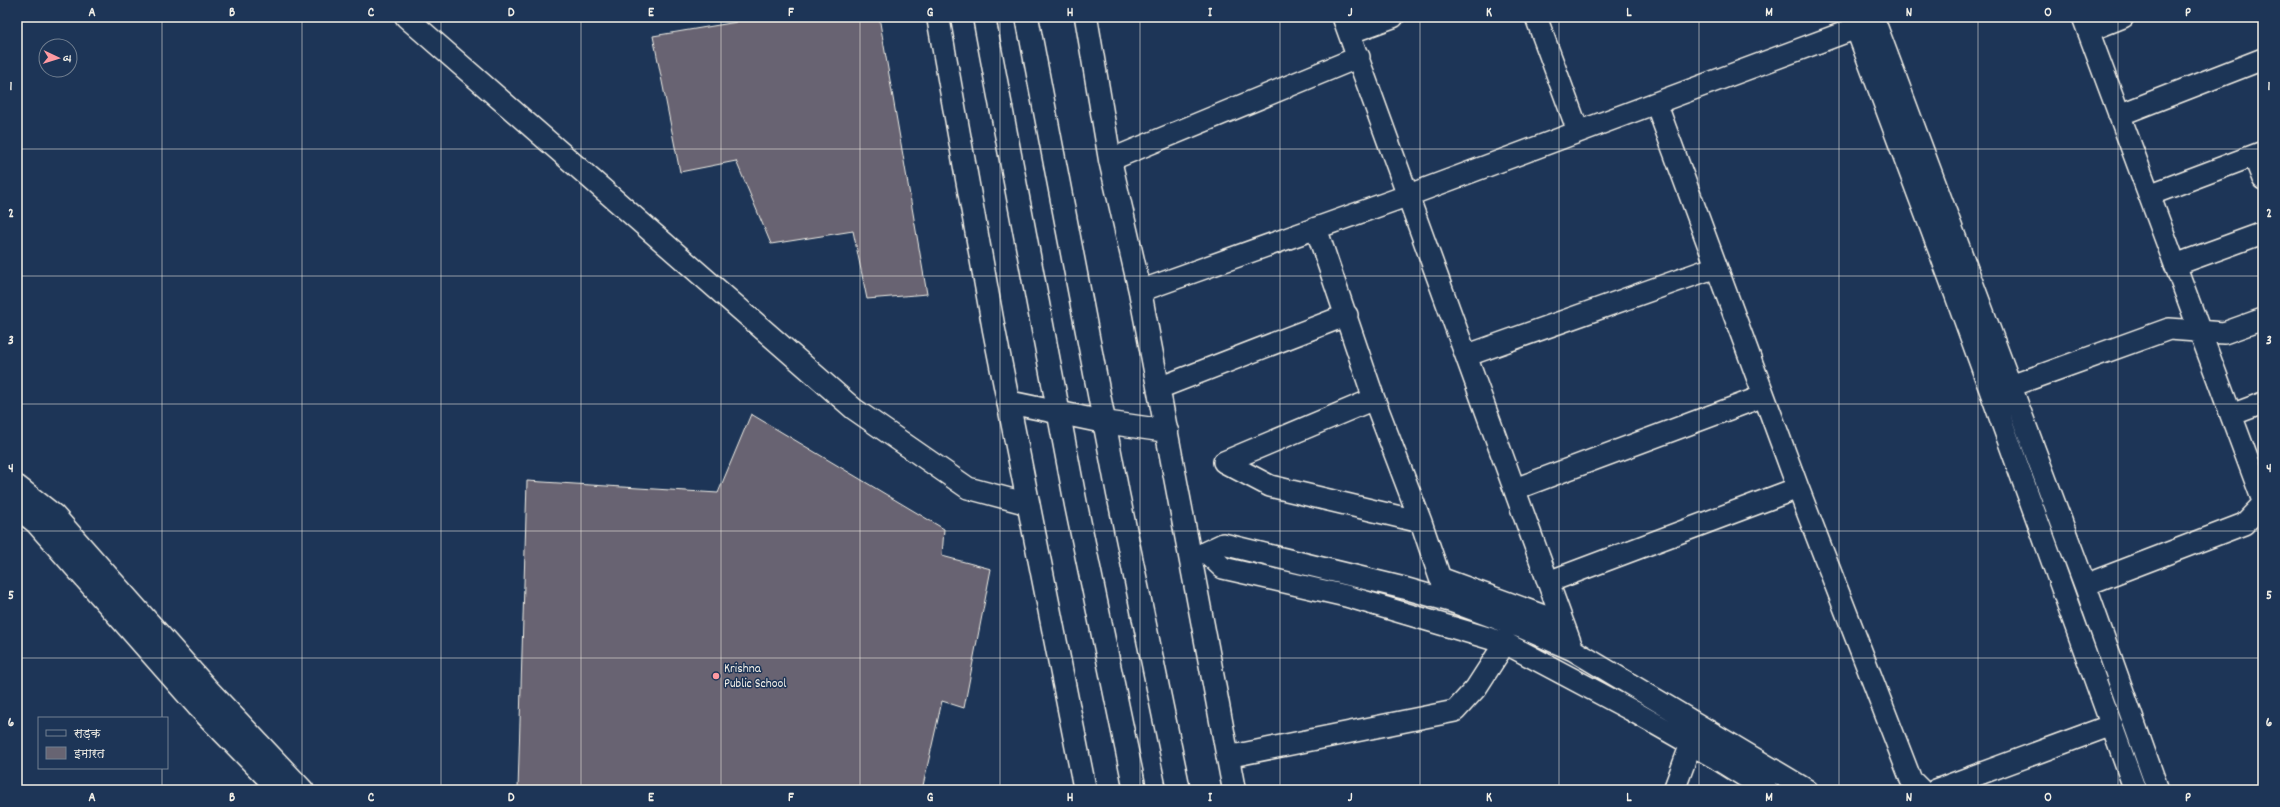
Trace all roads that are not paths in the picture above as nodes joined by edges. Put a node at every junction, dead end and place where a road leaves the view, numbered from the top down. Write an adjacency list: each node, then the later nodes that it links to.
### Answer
1 (406, 17): 46 (street)
2 (938, 17): 36 (street)
3 (984, 17): 38 (street)
4 (1027, 17): 40 (street)
5 (1086, 17): 18 (street)
6 (1393, 17): 11 (street)
7 (1536, 17): 16 (street)
8 (2123, 17): 10 (street)
9 (1864, 21): 14 (street); 31 (street); 33 (street)
10 (2085, 24): 15 (street)
11 (1346, 25): 12 (street)
12 (1359, 58): 18 (street); 20 (street)
13 (2263, 59): 15 (street)
14 (1656, 103): 16 (street); 25 (street)
15 (2119, 115): 21 (street)
16 (1578, 131): 20 (street)
17 (2259, 154): 19 (street); 21 (street)
18 (1110, 160): 26 (street)
19 (2263, 179)
20 (1409, 195): 22 (street); 30 (street)
21 (2149, 195): 24 (street)
22 (1316, 228): 26 (street); 27 (street)
23 (2263, 233): 24 (street)
24 (2175, 265): 29 (street)
25 (1716, 267): 30 (street); 34 (street)
26 (1140, 292): 32 (street)
27 (1347, 314): 32 (street); 35 (street)
28 (2263, 319): 29 (street)
29 (2200, 332): 31 (street); 39 (street)
30 (1468, 355): 44 (street)
31 (2010, 384): 33 (street); 51 (street)
32 (1158, 388): 41 (street)
33 (1992, 393): 55 (street)
34 (1764, 396): 43 (street); 44 (street)
35 (1374, 399): 48 (street); 48 (street)
36 (1008, 402): 38 (street); 46 (street)
37 (2263, 403): 39 (street)
38 (1060, 413): 40 (street); 61 (street)
39 (2231, 415): 45 (street)
40 (1104, 422): 41 (street); 62 (street)
41 (1167, 431): 49 (street)
42 (17, 486): 59 (street)
43 (1798, 488): 50 (street); 67 (street)
44 (1515, 489): 50 (street)
45 (2262, 497): 51 (street)
46 (1028, 504): 60 (street)
47 (17, 508): 58 (street)
48 (1421, 522): 52 (street)
49 (1196, 550): 53 (street); 54 (street); 57 (street)
50 (1548, 582): 52 (street)
51 (2085, 585): 70 (street)
52 (1563, 623): 54 (street)
53 (1505, 643): 56 (street); 57 (street)
54 (1573, 650): 66 (street)
55 (2112, 725): 68 (street); 69 (street)
56 (1691, 744): 64 (street); 65 (street)
57 (1227, 757): 63 (street)
58 (279, 790)
59 (303, 790)
60 (1085, 790)
61 (1135, 790)
62 (1179, 790)
63 (1234, 790)
64 (1674, 790)
65 (1767, 790)
66 (1807, 790)
67 (1921, 790)
68 (1936, 790)
69 (2135, 790)
70 (2158, 790)

